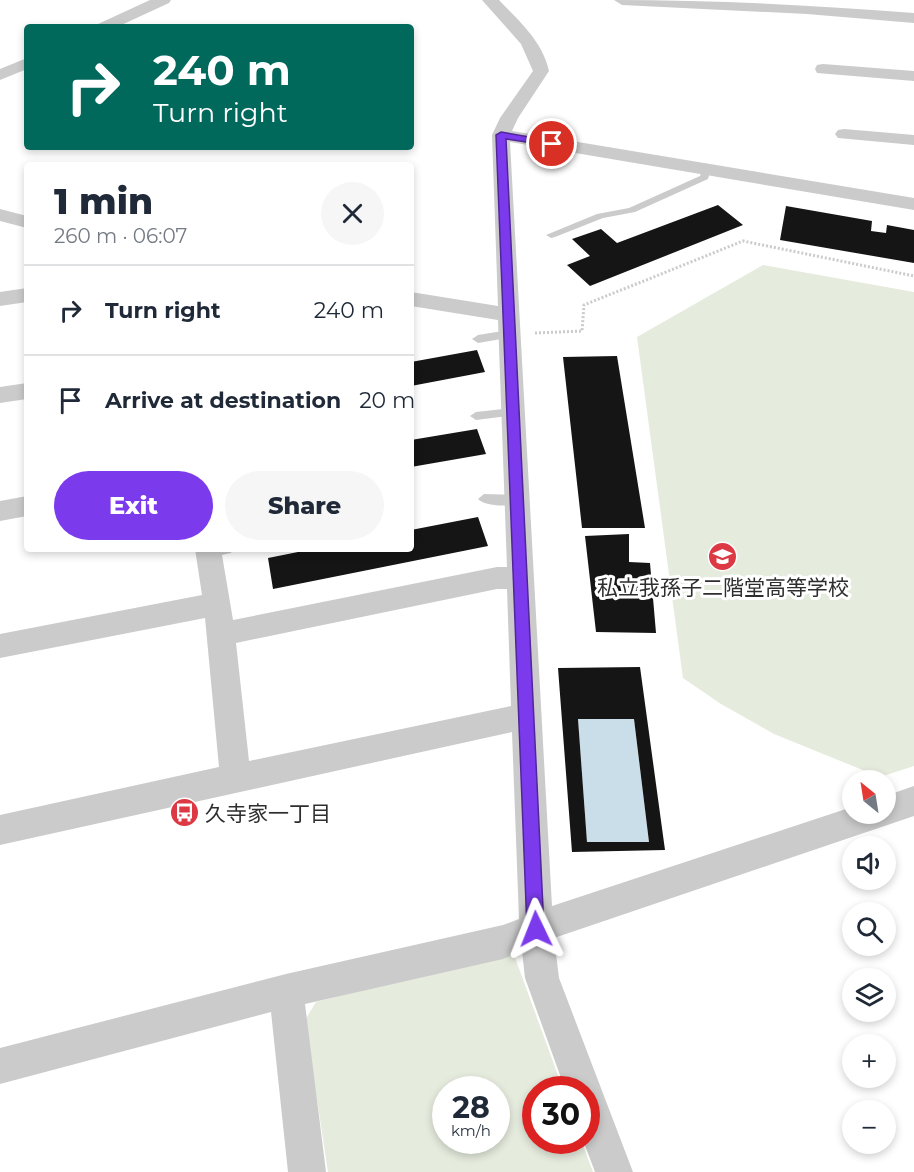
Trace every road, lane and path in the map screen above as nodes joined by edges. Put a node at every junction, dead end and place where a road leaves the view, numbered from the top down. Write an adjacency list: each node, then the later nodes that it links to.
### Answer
1 (163, 0): 7 (street)
2 (490, 0): 13 (street)
3 (622, 0): 5 (street)
4 (893, 0): 5 (street)
5 (896, 17): 6 (street)
6 (914, 18)
7 (111, 24)
8 (24, 64): 10 (street)
9 (823, 69): 11 (street)
10 (0, 75)
11 (913, 80)
12 (844, 134): 14 (street)
13 (501, 135): 15 (street); 24 (street)
14 (914, 140)
15 (706, 169): 16 (street); 19 (lane)
16 (914, 204)
17 (0, 215): 18 (street)
18 (24, 221)
19 (551, 235)
20 (914, 276): 24 (path)
21 (24, 295): 22 (street)
22 (0, 299)
23 (414, 300): 24 (street)
24 (509, 324): 25 (lane); 28 (street)
25 (478, 339)
26 (24, 391): 27 (street)
27 (0, 395)
28 (512, 412): 29 (lane); 31 (street)
29 (476, 416)
30 (484, 499): 31 (lane)
31 (516, 500): 35 (street)
32 (24, 507): 33 (street)
33 (0, 511)
34 (214, 552): 36 (street)
35 (521, 578): 37 (street); 39 (street)
36 (216, 604): 37 (street); 38 (street)
37 (221, 634): 40 (street)
38 (0, 646)
39 (528, 716): 40 (street); 45 (street)
40 (235, 778): 44 (street)
41 (914, 801): 42 (street)
42 (896, 807)
43 (846, 824): 45 (street)
44 (0, 830)
45 (536, 929): 46 (street); 48 (street)
46 (286, 992): 47 (street); 50 (street)
47 (0, 1066)
48 (578, 1076)
49 (600, 1136): 51 (street)
50 (308, 1172)
51 (614, 1172)

